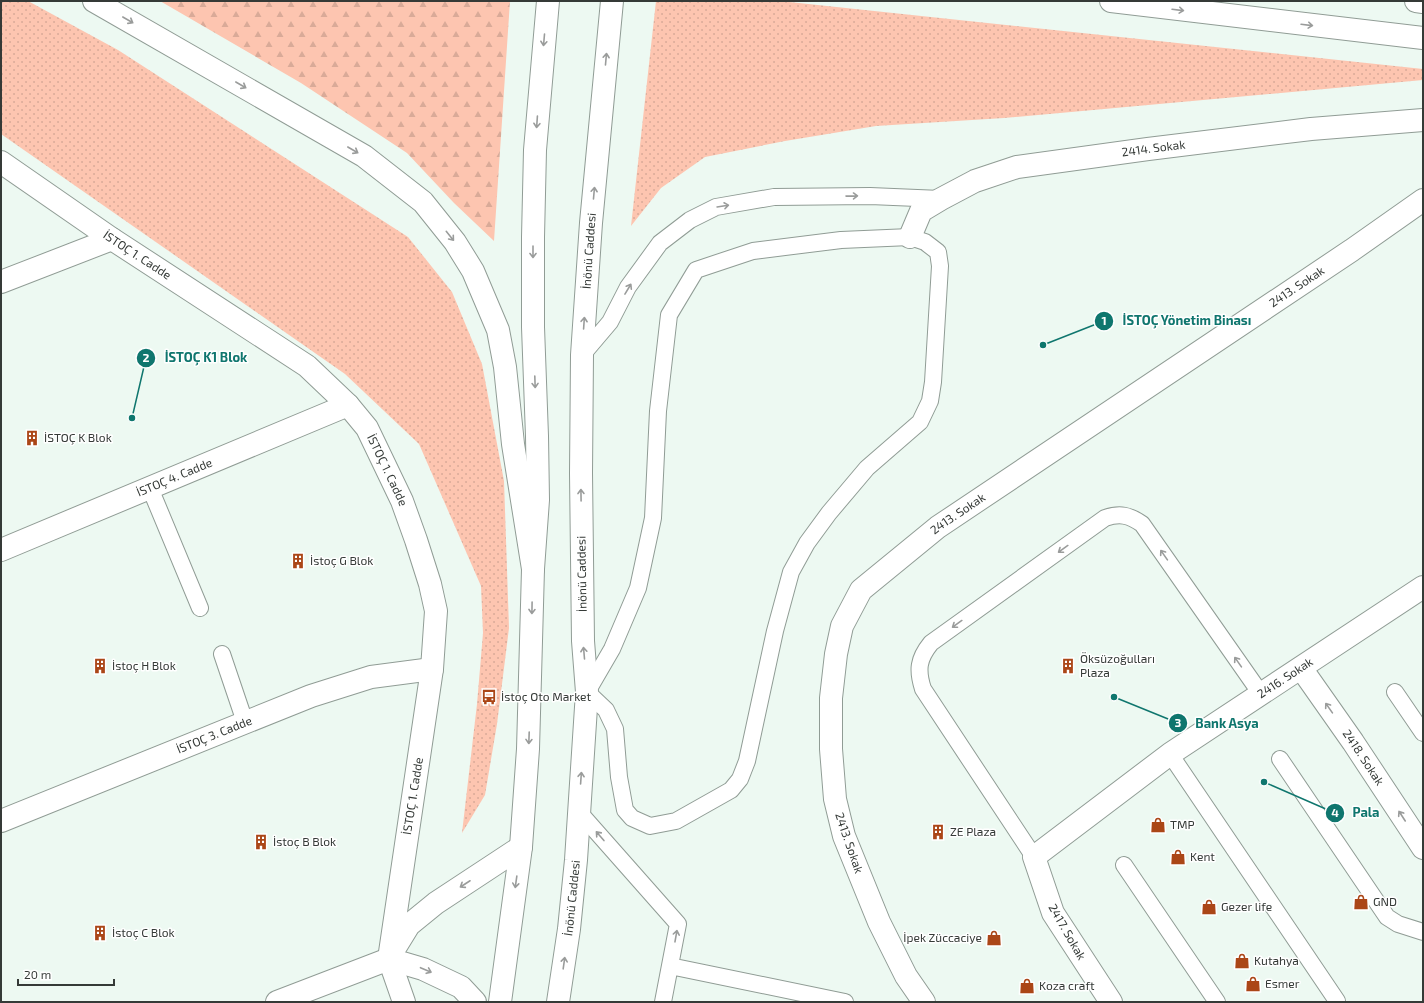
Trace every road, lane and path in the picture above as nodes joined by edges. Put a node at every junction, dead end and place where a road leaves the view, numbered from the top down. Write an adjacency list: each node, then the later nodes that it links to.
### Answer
1 (94, 1): 19 (main road, one-way to 19)
2 (548, 1): 19 (main road, one-way to 19)
3 (612, 1): 15 (main road, İnönü Caddesi, one-way to 3)
4 (1111, 1): 7 (main road, one-way to 7)
5 (1416, 1): 6 (main road)
6 (1423, 2)
7 (1423, 38)
8 (1423, 120): 10 (main road, 2414. Sokak)
9 (1, 162): 13 (main road, İSTOÇ 1. Cadde)
10 (941, 199): 12 (main road, 2414. Sokak); 15 (lane, one-way to 10)
11 (1423, 200): 48 (main road, 2413. Sokak)
12 (910, 237): 25 (lane); 25 (lane)
13 (112, 239): 14 (main road); 16 (main road, İSTOÇ 1. Cadde)
14 (1, 282)
15 (582, 355): 25 (main road, İnönü Caddesi, one-way to 15)
16 (348, 406): 17 (main road, İSTOÇ 4. Cadde); 24 (main road, İSTOÇ 1. Cadde)
17 (150, 488): 18 (main road, İSTOÇ 4. Cadde); 21 (lane)
18 (1, 550)
19 (533, 569): 34 (main road, one-way to 34)
20 (1423, 586): 23 (main road, 2416. Sokak)
21 (200, 608)
22 (222, 654): 28 (lane)
23 (1301, 668): 27 (main road, 2416. Sokak); 35 (main road, 2418. Sokak, one-way to 23)
24 (432, 669): 28 (main road, İSTOÇ 3. Cadde); 39 (main road, İSTOÇ 1. Cadde)
25 (587, 692): 32 (main road, İnönü Caddesi, one-way to 25)
26 (1395, 692): 29 (lane)
27 (1261, 694): 30 (main road, 2416. Sokak); 36 (lane, one-way to 36)
28 (245, 722): 33 (main road, İSTOÇ 3. Cadde)
29 (1423, 733)
30 (1170, 754): 36 (main road, 2416. Sokak); 51 (lane)
31 (1280, 759): 38 (lane)
32 (579, 812): 40 (lane, one-way to 32); 45 (main road, İnönü Caddesi, one-way to 32)
33 (1, 820)
34 (521, 846): 39 (main road, one-way to 39); 44 (main road, one-way to 44)
35 (1423, 848)
36 (1034, 857): 49 (main road, 2417. Sokak)
37 (1124, 865): 50 (lane)
38 (1423, 932)
39 (389, 959): 41 (main road); 42 (main road); 43 (main road, one-way to 43)
40 (670, 966): 46 (lane); 47 (lane)
41 (277, 1002)
42 (404, 1002)
43 (475, 1002)
44 (500, 1002)
45 (558, 1002)
46 (664, 1002)
47 (845, 1002)
48 (924, 1002)
49 (1111, 1002)
50 (1217, 1002)
51 (1339, 1002)

